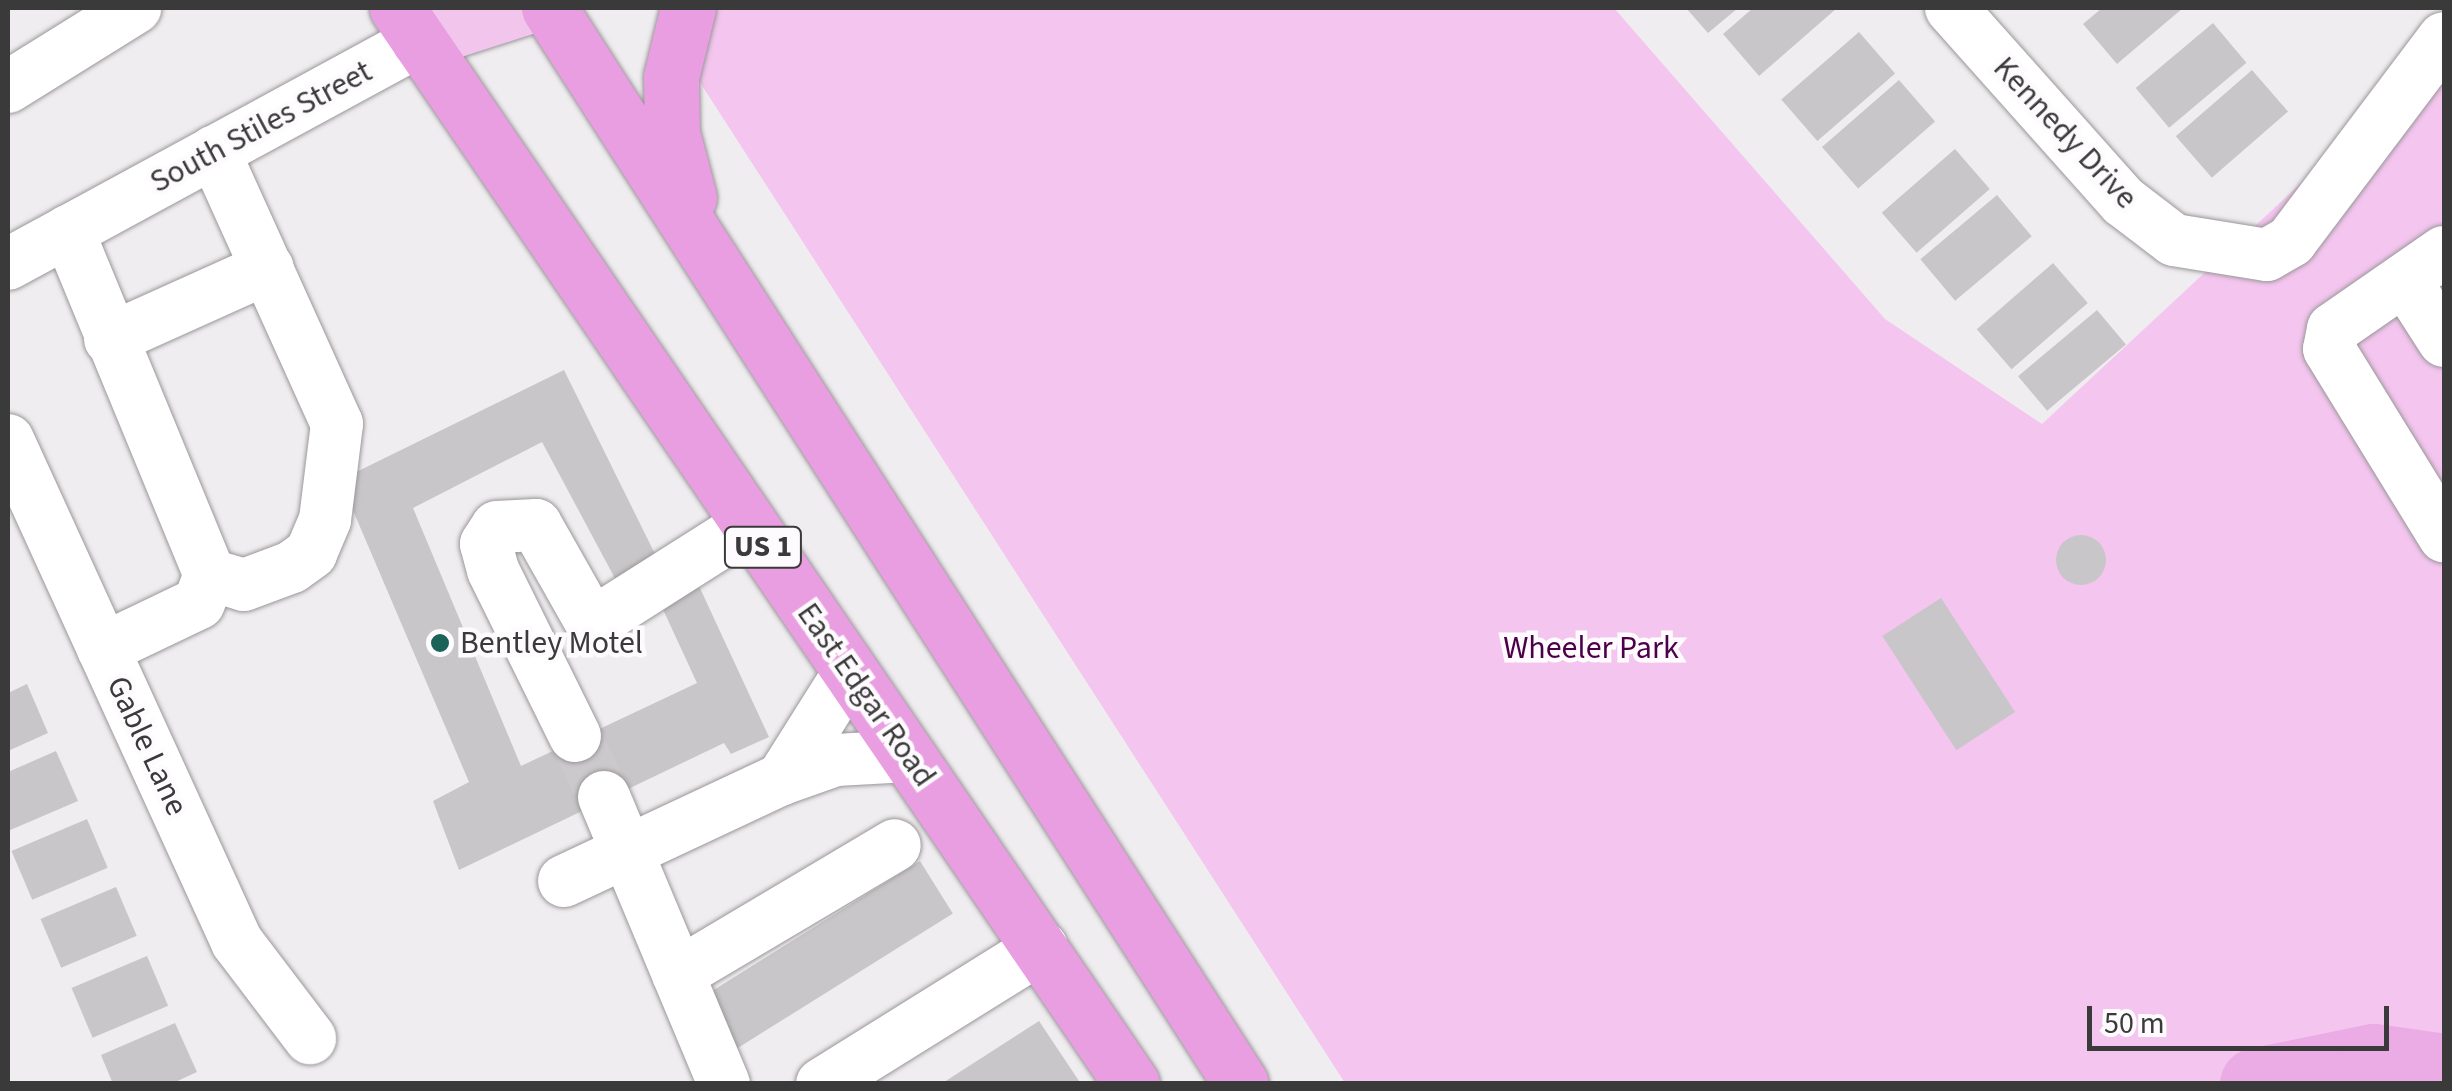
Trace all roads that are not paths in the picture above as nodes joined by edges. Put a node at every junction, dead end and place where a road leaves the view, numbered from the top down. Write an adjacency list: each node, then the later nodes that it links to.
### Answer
1 (135, 8): 8 (street)
2 (522, 8): 6 (main road, South Stiles Street)
3 (549, 8): 11 (highway)
4 (688, 8): 11 (highway)
5 (1951, 8): 7 (street, Kennedy Drive)
6 (408, 24): 9 (street, South Stiles Street); 18 (highway, East Edgar Road / US 1)
7 (2444, 38)
8 (8, 88)
9 (214, 152): 10 (street, South Stiles Street); 14 (street)
10 (68, 230): 12 (street, South Stiles Street); 15 (street)
11 (701, 244): 36 (highway)
12 (8, 264)
13 (2426, 267): 16 (street); 19 (street)
14 (268, 268): 15 (street); 20 (street)
15 (110, 338): 20 (street)
16 (2444, 341)
17 (8, 440): 21 (street, Gable Lane)
18 (748, 525): 22 (highway, East Edgar Road / US 1); 23 (street)
19 (2444, 536)
20 (210, 575): 21 (street)
21 (103, 649): 32 (street, Gable Lane)
22 (850, 672): 24 (highway, East Edgar Road / US 1); 25 (street)
23 (574, 736)
24 (908, 756): 25 (street); 30 (highway, East Edgar Road / US 1)
25 (782, 779): 28 (street)
26 (604, 797): 28 (street)
27 (895, 846): 31 (street)
28 (625, 852): 29 (street); 31 (street)
29 (564, 880)
30 (1042, 947): 33 (highway, East Edgar Road / US 1); 35 (street)
31 (678, 974): 34 (street)
32 (310, 1038)
33 (1122, 1067)
34 (724, 1084)
35 (822, 1084)
36 (1241, 1084)

